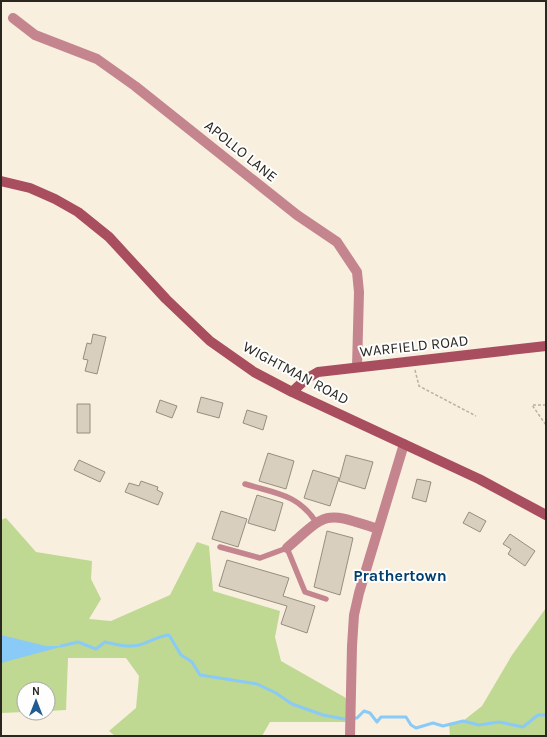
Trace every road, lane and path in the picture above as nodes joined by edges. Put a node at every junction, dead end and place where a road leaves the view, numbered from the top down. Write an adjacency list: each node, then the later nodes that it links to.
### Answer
1 (13, 18): 5 (street, APOLLO LANE)
2 (1, 181): 6 (main road, WIGHTMAN ROAD)
3 (546, 346): 4 (main road, WARFIELD ROAD)
4 (413, 361): 5 (main road, WARFIELD ROAD); 8 (path)
5 (357, 367): 6 (main road, WARFIELD ROAD)
6 (292, 392): 10 (main road, WIGHTMAN ROAD)
7 (546, 405): 9 (path)
8 (476, 416)
9 (546, 425)
10 (404, 444): 12 (main road, WIGHTMAN ROAD); 14 (street)
11 (245, 484): 13 (lane)
12 (546, 515)
13 (316, 522): 14 (street); 16 (street)
14 (378, 529): 18 (street)
15 (220, 547): 16 (lane)
16 (287, 548): 17 (lane)
17 (326, 599)
18 (350, 736)

